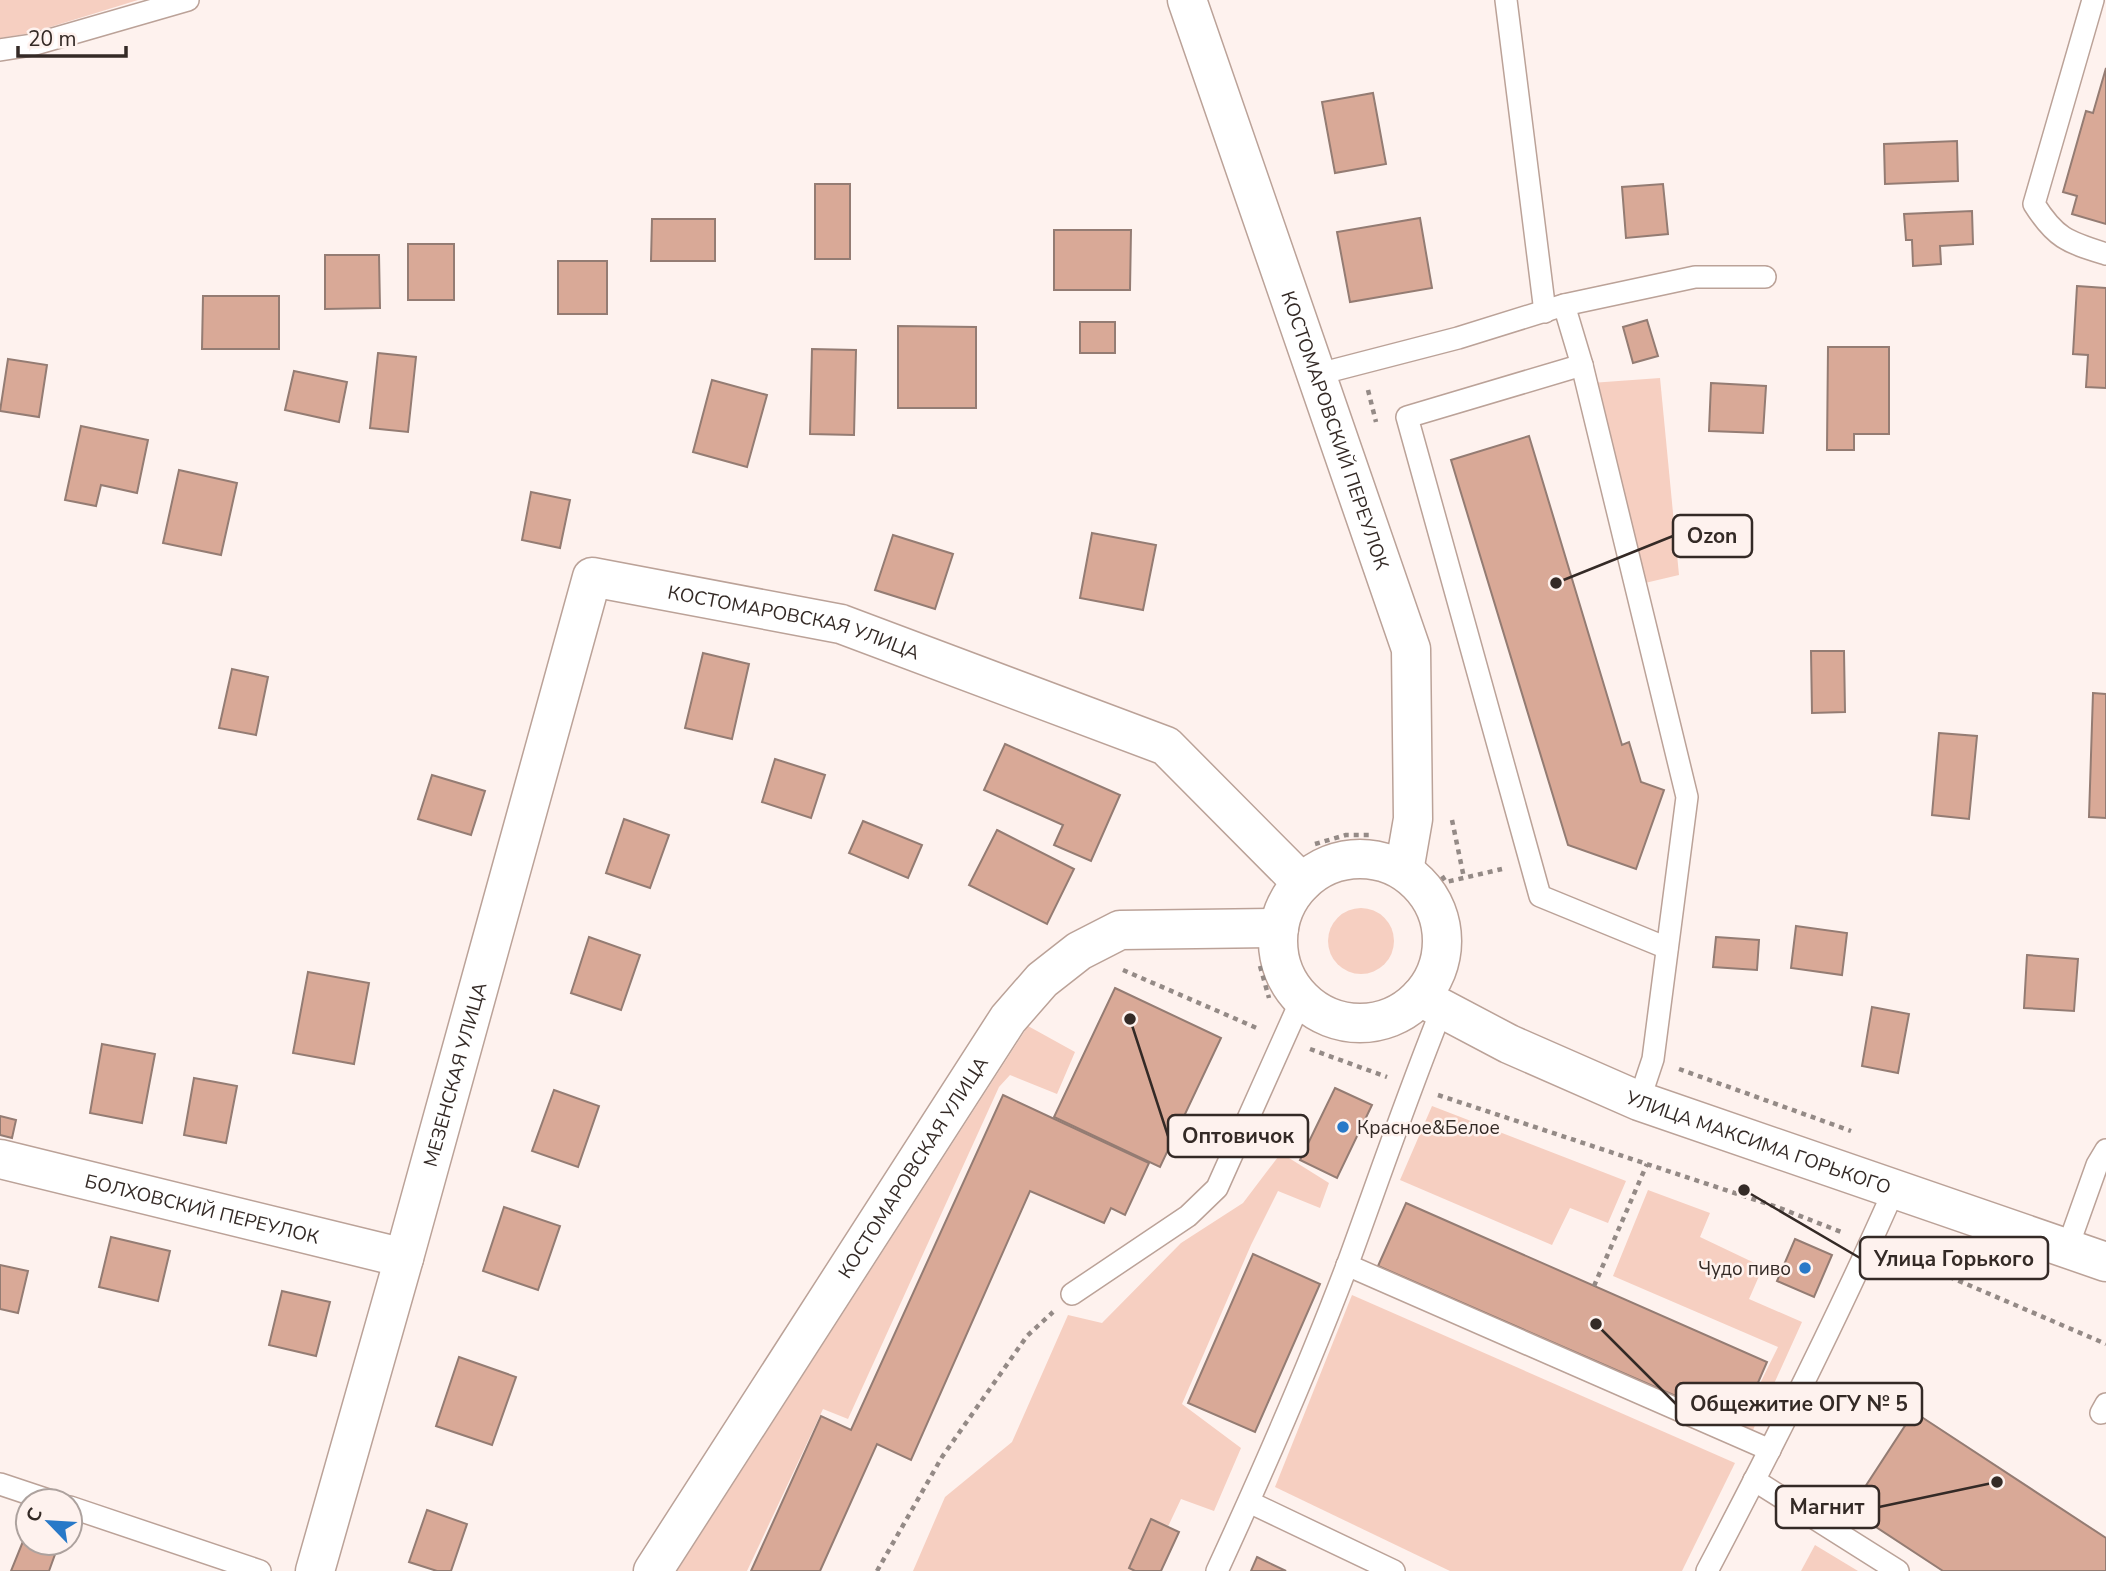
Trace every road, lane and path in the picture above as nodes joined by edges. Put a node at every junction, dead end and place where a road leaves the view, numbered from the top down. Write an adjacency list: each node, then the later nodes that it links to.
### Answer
1 (188, 0): 5 (lane)
2 (1187, 0): 10 (street, КОСТОМАРОВСКИЙ ПЕРЕУЛОК)
3 (1506, 0): 8 (lane)
4 (2093, 0): 6 (lane)
5 (0, 50)
6 (2106, 254)
7 (1765, 277): 8 (lane)
8 (1554, 308): 9 (lane); 10 (lane)
9 (1582, 365): 13 (lane); 16 (lane)
10 (1315, 376): 12 (street, КОСТОМАРОВСКИЙ ПЕРЕУЛОК)
11 (592, 577): 14 (street, КОСТОМАРОВСКАЯ УЛИЦА); 29 (street, МЕЗЕНСКАЯ УЛИЦА)
12 (1406, 857): 13 (path); 14 (street); 14 (path); 19 (street)
13 (1530, 862): 16 (lane)
14 (1293, 874): 15 (street)
15 (1268, 928): 17 (street, КОСТОМАРОВСКАЯ УЛИЦА); 18 (street); 20 (path)
16 (1667, 948): 22 (lane)
17 (1079, 951): 20 (path); 41 (street, КОСТОМАРОВСКАЯ УЛИЦА)
18 (1302, 998): 19 (street); 20 (lane)
19 (1431, 1003): 21 (lane); 22 (street, УЛИЦА МАКСИМА ГОРЬКОГО)
20 (1284, 1039): 21 (path); 33 (lane)
21 (1411, 1086): 25 (path); 31 (lane)
22 (1639, 1101): 26 (street, УЛИЦА МАКСИМА ГОРЬКОГО)
23 (2106, 1150): 28 (lane)
24 (0, 1158): 29 (street, БОЛХОВСКИЙ ПЕРЕУЛОК)
25 (1647, 1164): 27 (path); 32 (path)
26 (1894, 1190): 27 (lane); 28 (street, УЛИЦА МАКСИМА ГОРЬКОГО)
27 (1871, 1243): 34 (path); 35 (lane)
28 (2067, 1249): 30 (street, УЛИЦА МАКСИМА ГОРЬКОГО)
29 (404, 1258): 40 (street, МЕЗЕНСКАЯ УЛИЦА)
30 (2106, 1262)
31 (1347, 1265): 35 (lane); 37 (lane)
32 (1594, 1286)
33 (1072, 1294): 42 (path)
34 (2106, 1344)
35 (1770, 1450): 36 (lane)
36 (1755, 1480): 45 (lane); 46 (lane)
37 (1249, 1503): 43 (lane); 44 (lane)
38 (84, 1512): 39 (lane)
39 (260, 1571)
40 (315, 1571)
41 (653, 1571)
42 (877, 1571)
43 (1217, 1571)
44 (1394, 1571)
45 (1707, 1571)
46 (1898, 1571)

